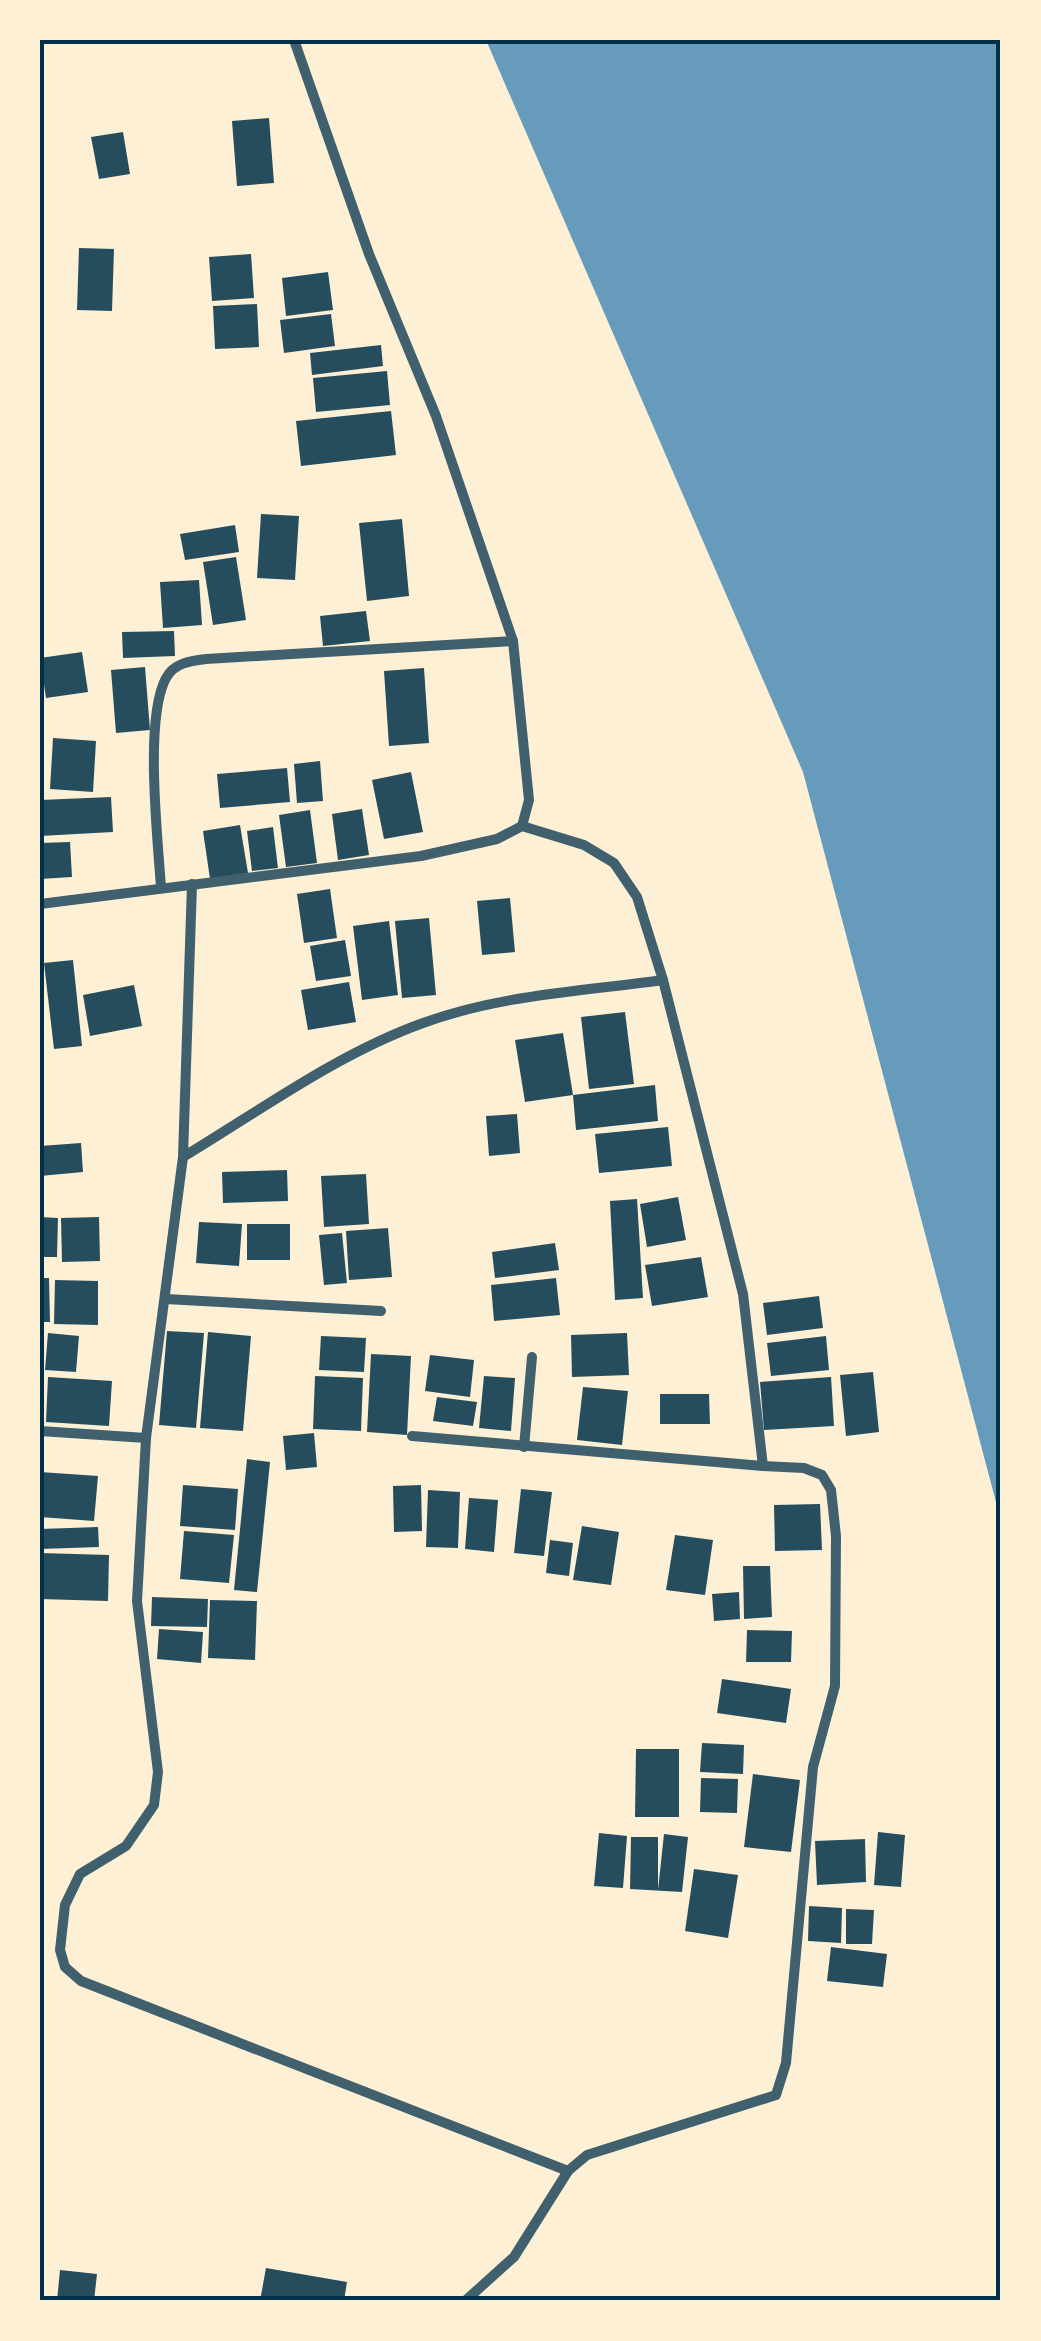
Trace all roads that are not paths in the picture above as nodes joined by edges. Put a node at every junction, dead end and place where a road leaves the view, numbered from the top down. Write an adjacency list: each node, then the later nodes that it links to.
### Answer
1 (294, 40): 2 (street)
2 (514, 642): 3 (street); 5 (street)
3 (522, 826): 4 (street); 7 (street)
4 (192, 884): 5 (street); 8 (street)
5 (161, 888): 6 (street)
6 (40, 904)
7 (663, 980): 8 (street); 16 (street)
8 (183, 1157): 9 (street)
9 (166, 1299): 10 (street); 14 (street)
10 (381, 1311)
11 (532, 1357): 15 (street)
12 (40, 1430): 14 (street)
13 (412, 1436): 15 (street)
14 (146, 1438): 17 (street)
15 (524, 1447): 16 (street)
16 (762, 1466): 17 (street)
17 (568, 2171): 18 (street)
18 (465, 2301)

